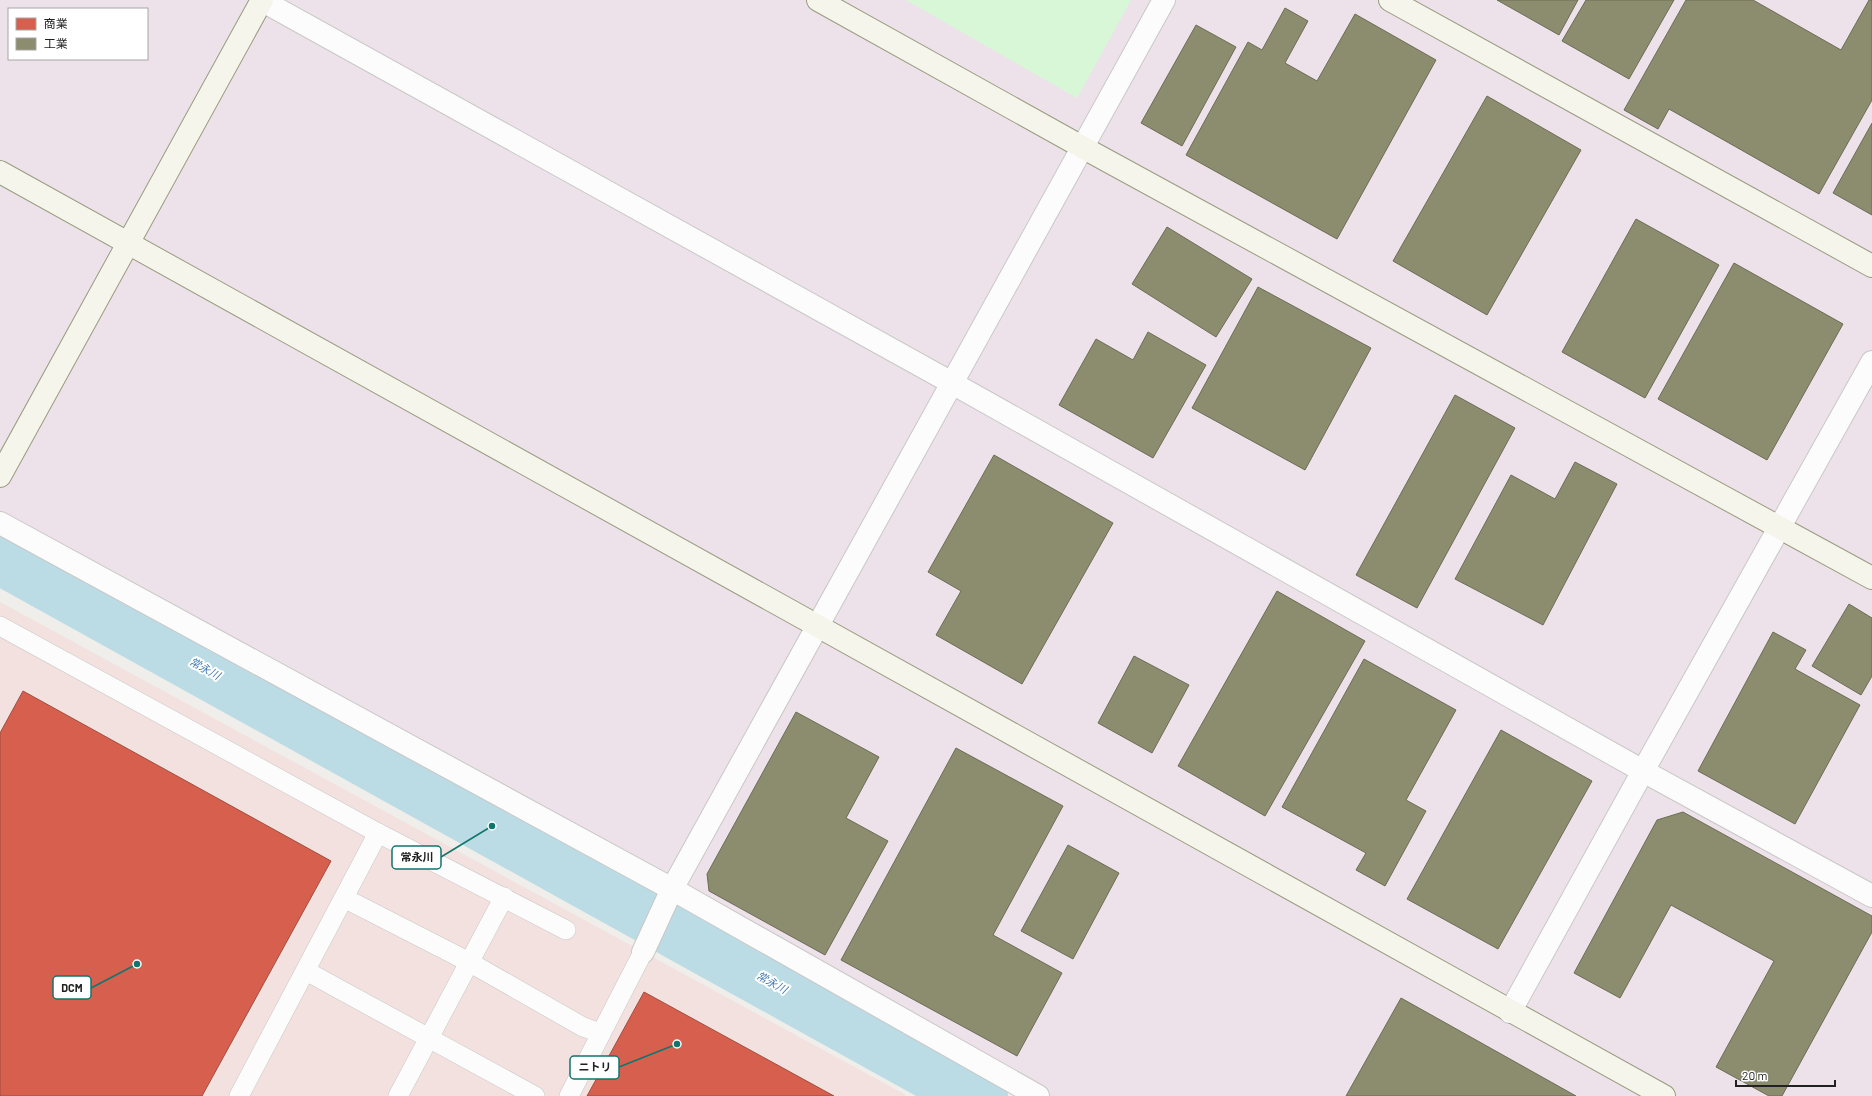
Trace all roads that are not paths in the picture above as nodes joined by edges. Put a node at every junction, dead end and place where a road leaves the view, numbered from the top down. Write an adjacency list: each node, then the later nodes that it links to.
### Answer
1 (262, 0): 7 (street); 10 (street)
2 (818, 0): 5 (street)
3 (1164, 0): 5 (street)
4 (1390, 0): 8 (street)
5 (1082, 147): 10 (street); 13 (street)
6 (0, 172): 7 (street)
7 (128, 244): 11 (street); 16 (street)
8 (1872, 266)
9 (1872, 362): 13 (street)
10 (952, 383): 16 (street); 17 (street)
11 (0, 476)
12 (0, 523): 19 (street)
13 (1780, 528): 14 (street); 17 (street)
14 (1872, 578)
15 (0, 626): 18 (lane)
16 (817, 627): 19 (street); 27 (street)
17 (1643, 771): 20 (street); 27 (street)
18 (378, 833): 21 (lane); 22 (lane)
19 (672, 889): 24 (street); 34 (street)
20 (1872, 896)
21 (504, 897): 23 (lane); 25 (lane)
22 (344, 898): 25 (lane); 26 (lane)
23 (566, 930)
24 (643, 952): 28 (lane)
25 (469, 962): 28 (lane); 29 (lane)
26 (306, 971): 29 (lane); 30 (lane)
27 (1510, 1012): 35 (street)
28 (601, 1034): 33 (lane)
29 (429, 1038): 31 (lane); 32 (lane)
30 (239, 1096)
31 (398, 1096)
32 (535, 1096)
33 (568, 1096)
34 (1038, 1096)
35 (1664, 1096)

